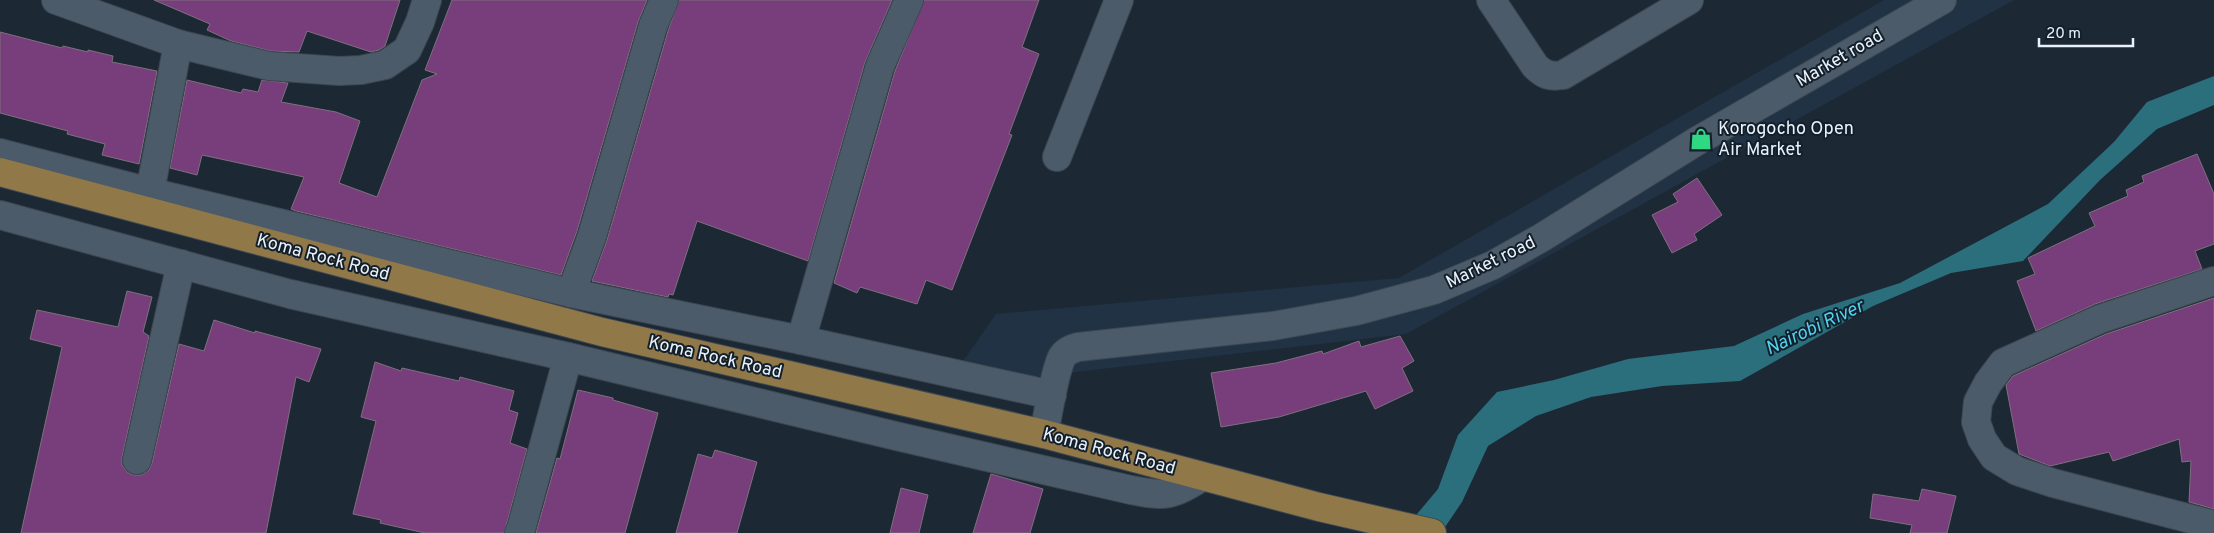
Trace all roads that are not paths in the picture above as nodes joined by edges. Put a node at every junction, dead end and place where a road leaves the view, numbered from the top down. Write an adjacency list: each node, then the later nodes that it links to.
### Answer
1 (56, 0): 9 (street)
2 (427, 0): 9 (street)
3 (664, 0): 17 (street)
4 (909, 0): 18 (street)
5 (1119, 0): 11 (street)
6 (1491, 0): 7 (street)
7 (1689, 0)
8 (1942, 0): 20 (street, Market road)
9 (178, 44): 13 (street)
10 (0, 153): 13 (street)
11 (1057, 157)
12 (0, 172): 21 (main road, Koma Rock Road)
13 (150, 192): 17 (street)
14 (0, 215): 15 (street)
15 (181, 264): 19 (street); 22 (street)
16 (2214, 281): 24 (street)
17 (570, 293): 18 (street)
18 (800, 340): 20 (street)
19 (568, 357): 23 (street); 25 (street)
20 (1052, 395): 21 (street, Market road)
21 (1044, 434): 23 (main road, Koma Rock Road)
22 (137, 460)
23 (1202, 477): 26 (main road, Koma Rock Road)
24 (2214, 525)
25 (518, 533)
26 (1432, 533)

